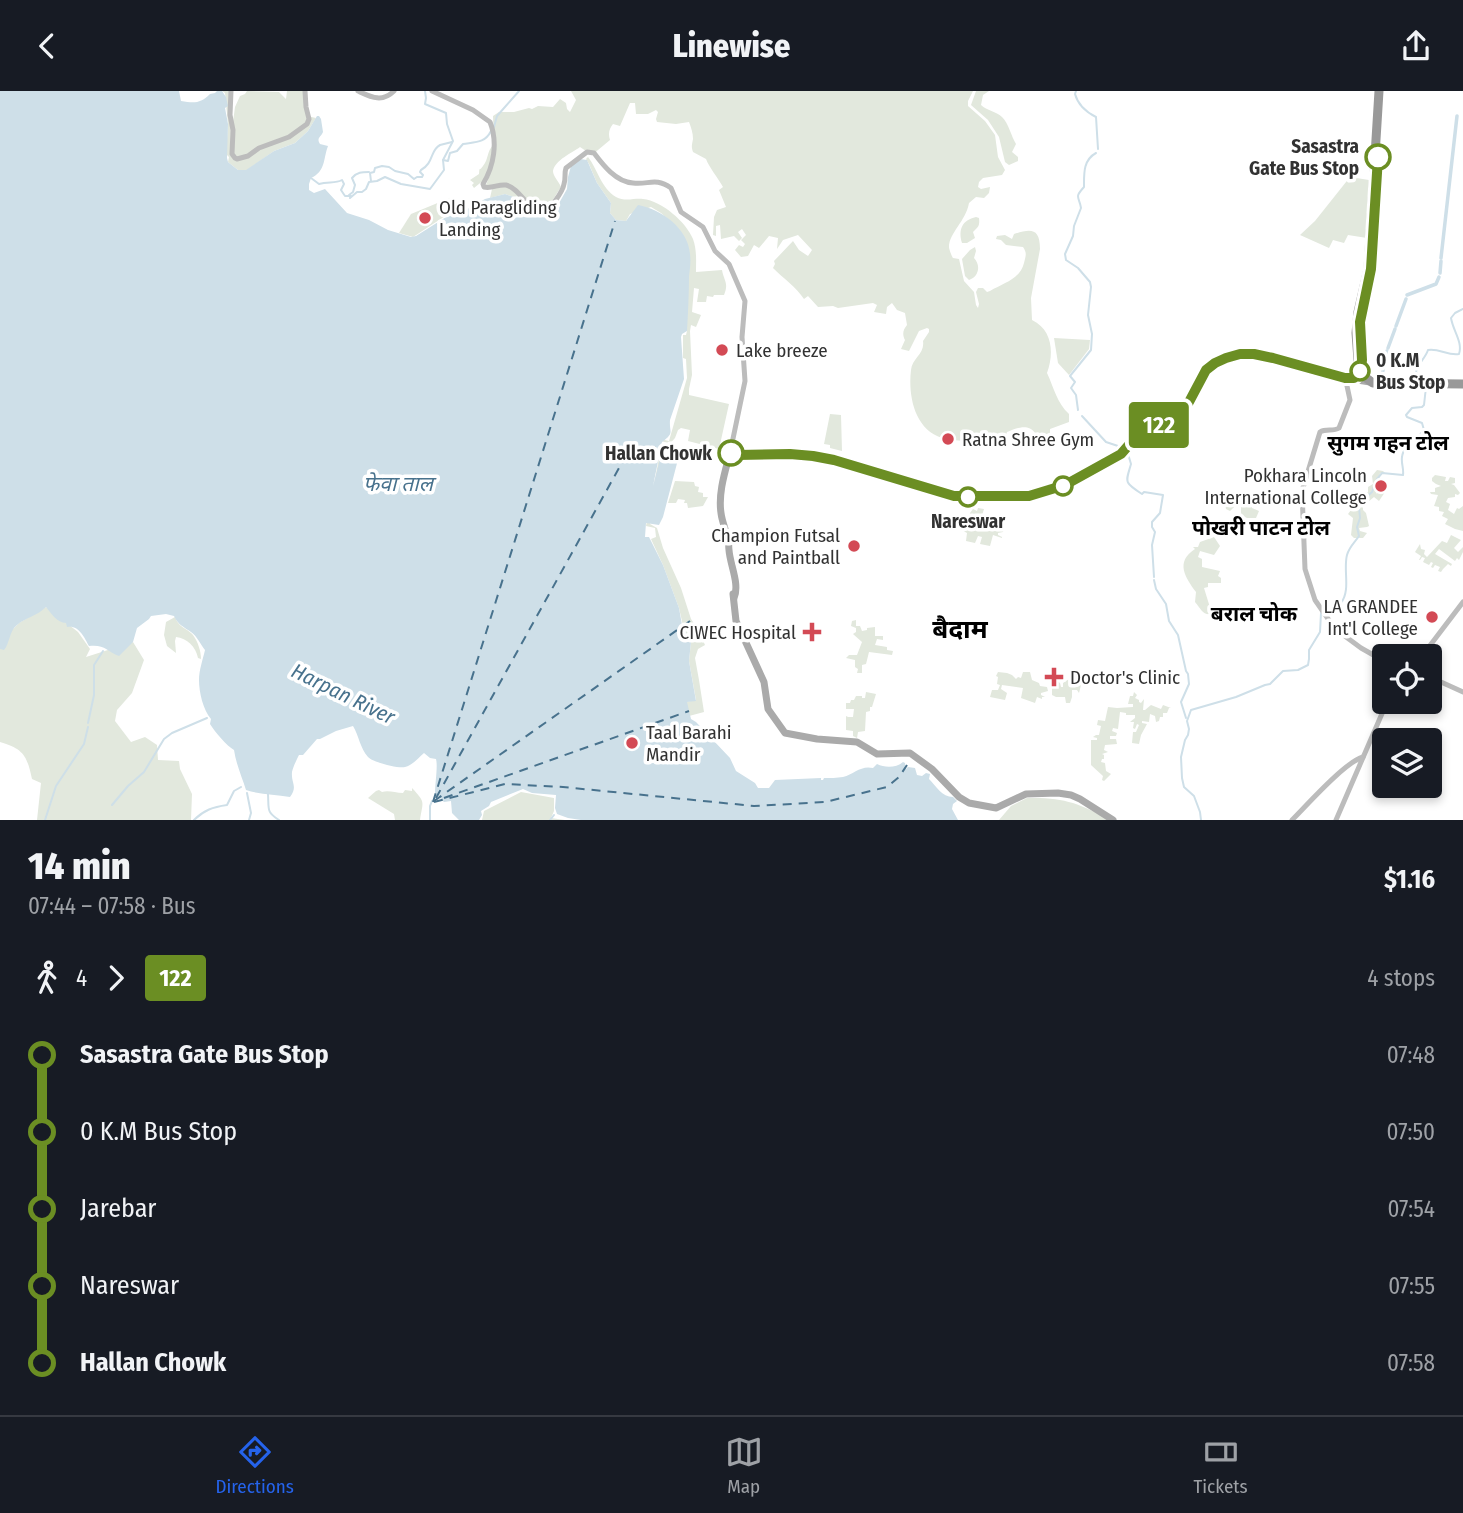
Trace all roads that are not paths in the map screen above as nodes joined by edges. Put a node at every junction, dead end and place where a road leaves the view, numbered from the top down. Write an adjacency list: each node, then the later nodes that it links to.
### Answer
1 (232, 91): 2 (main road)
2 (305, 91)
3 (358, 91): 4 (main road)
4 (394, 91)
5 (432, 91): 11 (main road)
6 (1381, 91): 7 (highway)
7 (1361, 368): 8 (main road); 9 (highway)
8 (1350, 378): 9 (main road); 11 (main road); 14 (main road)
9 (1373, 383): 10 (highway)
10 (1463, 384)
11 (732, 453): 19 (main road)
12 (1463, 603): 13 (main road)
13 (1431, 644)
14 (1372, 655)
15 (1442, 682): 16 (main road)
16 (1463, 692)
17 (1382, 714): 18 (main road)
18 (1363, 757): 20 (main road); 21 (main road)
19 (1113, 820)
20 (1292, 820)
21 (1336, 820)

